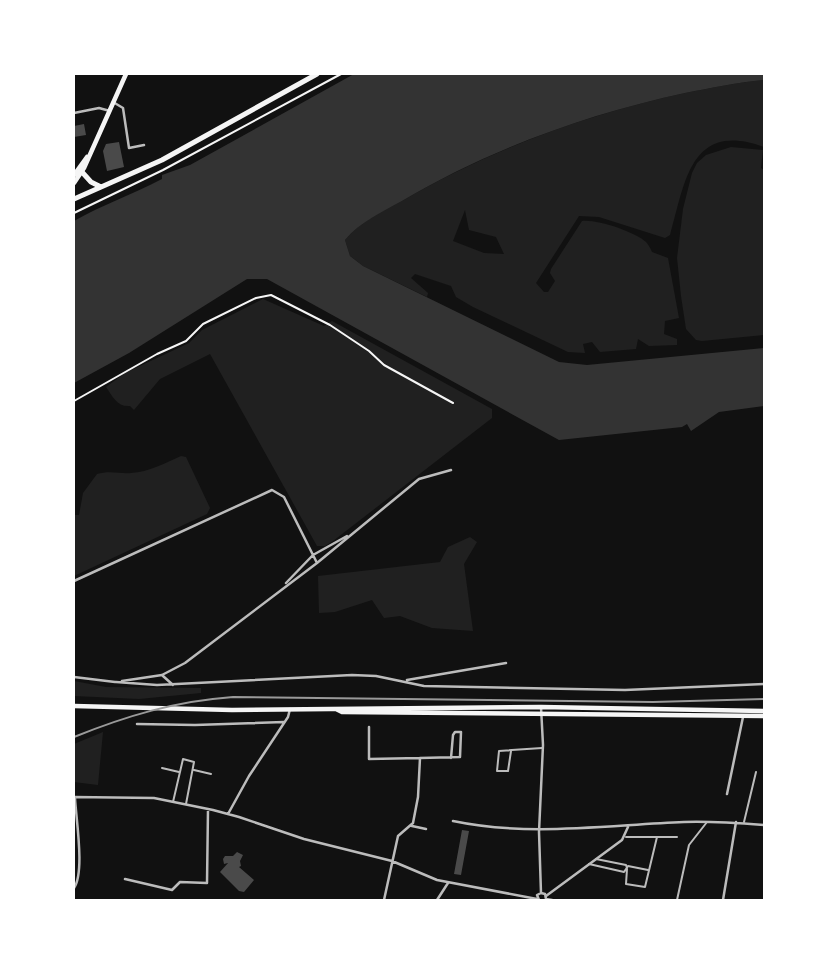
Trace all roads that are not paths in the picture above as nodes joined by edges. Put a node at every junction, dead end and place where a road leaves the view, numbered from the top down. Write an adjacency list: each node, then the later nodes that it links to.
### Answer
1 (126, 74): 3 (main road)
2 (317, 74): 11 (highway)
3 (113, 102): 4 (main road); 6 (street)
4 (110, 111): 5 (street); 7 (main road)
5 (74, 113)
6 (144, 145)
7 (90, 154): 8 (main road); 9 (main road)
8 (82, 172): 10 (main road); 11 (highway)
9 (74, 175)
10 (74, 183)
11 (101, 187): 12 (highway)
12 (74, 199)
13 (451, 470): 14 (street)
14 (353, 533): 15 (street); 16 (street)
15 (313, 555): 16 (street); 17 (street); 18 (street)
16 (317, 563): 18 (street)
17 (74, 581)
18 (279, 590): 20 (street)
19 (506, 663): 23 (street)
20 (162, 675): 22 (street); 27 (street)
21 (74, 677): 24 (street)
22 (154, 677): 24 (street); 26 (street)
23 (404, 681): 25 (street); 27 (street)
24 (116, 682): 26 (street)
25 (765, 684)
26 (157, 685): 27 (street)
27 (173, 685)
28 (74, 706): 29 (main road)
29 (290, 709): 30 (main road); 34 (street)
30 (541, 710): 32 (main road); 37 (street)
31 (765, 711): 32 (main road)
32 (744, 713): 33 (main road); 46 (street)
33 (765, 716)
34 (284, 722): 35 (street); 51 (street)
35 (137, 724)
36 (369, 727): 39 (street)
37 (543, 748): 38 (lane); 59 (street)
38 (511, 751): 38 (lane)
39 (420, 758): 40 (street); 56 (street)
40 (452, 758): 40 (street)
41 (162, 768): 43 (lane)
42 (192, 770): 43 (lane); 45 (lane); 49 (lane)
43 (180, 772): 48 (lane)
44 (756, 772): 55 (lane)
45 (211, 774)
46 (727, 794)
47 (74, 797): 48 (street); 71 (street)
48 (173, 802): 49 (street)
49 (186, 805): 50 (street)
50 (208, 809): 51 (street); 69 (street)
51 (228, 814): 65 (street)
52 (453, 821): 59 (street)
53 (706, 822): 54 (street); 58 (street); 78 (lane)
54 (737, 822): 55 (street); 79 (street)
55 (744, 823): 57 (street)
56 (412, 825): 60 (street); 65 (street)
57 (765, 825)
58 (628, 827): 59 (street); 61 (street)
59 (539, 828): 72 (street)
60 (426, 830)
61 (623, 837): 62 (lane); 64 (street)
62 (657, 837): 63 (lane); 68 (lane)
63 (677, 837)
64 (595, 859): 66 (street); 67 (lane)
65 (392, 862): 70 (street); 75 (street)
66 (589, 864): 67 (lane); 73 (street)
67 (627, 870): 68 (lane); 68 (lane)
68 (649, 870)
69 (125, 879)
70 (448, 883): 74 (street); 76 (street)
71 (74, 888)
72 (541, 893): 73 (street); 74 (street)
73 (545, 898): 77 (street)
74 (538, 900)
75 (384, 901)
76 (437, 901)
77 (552, 901)
78 (677, 901)
79 (723, 901)

